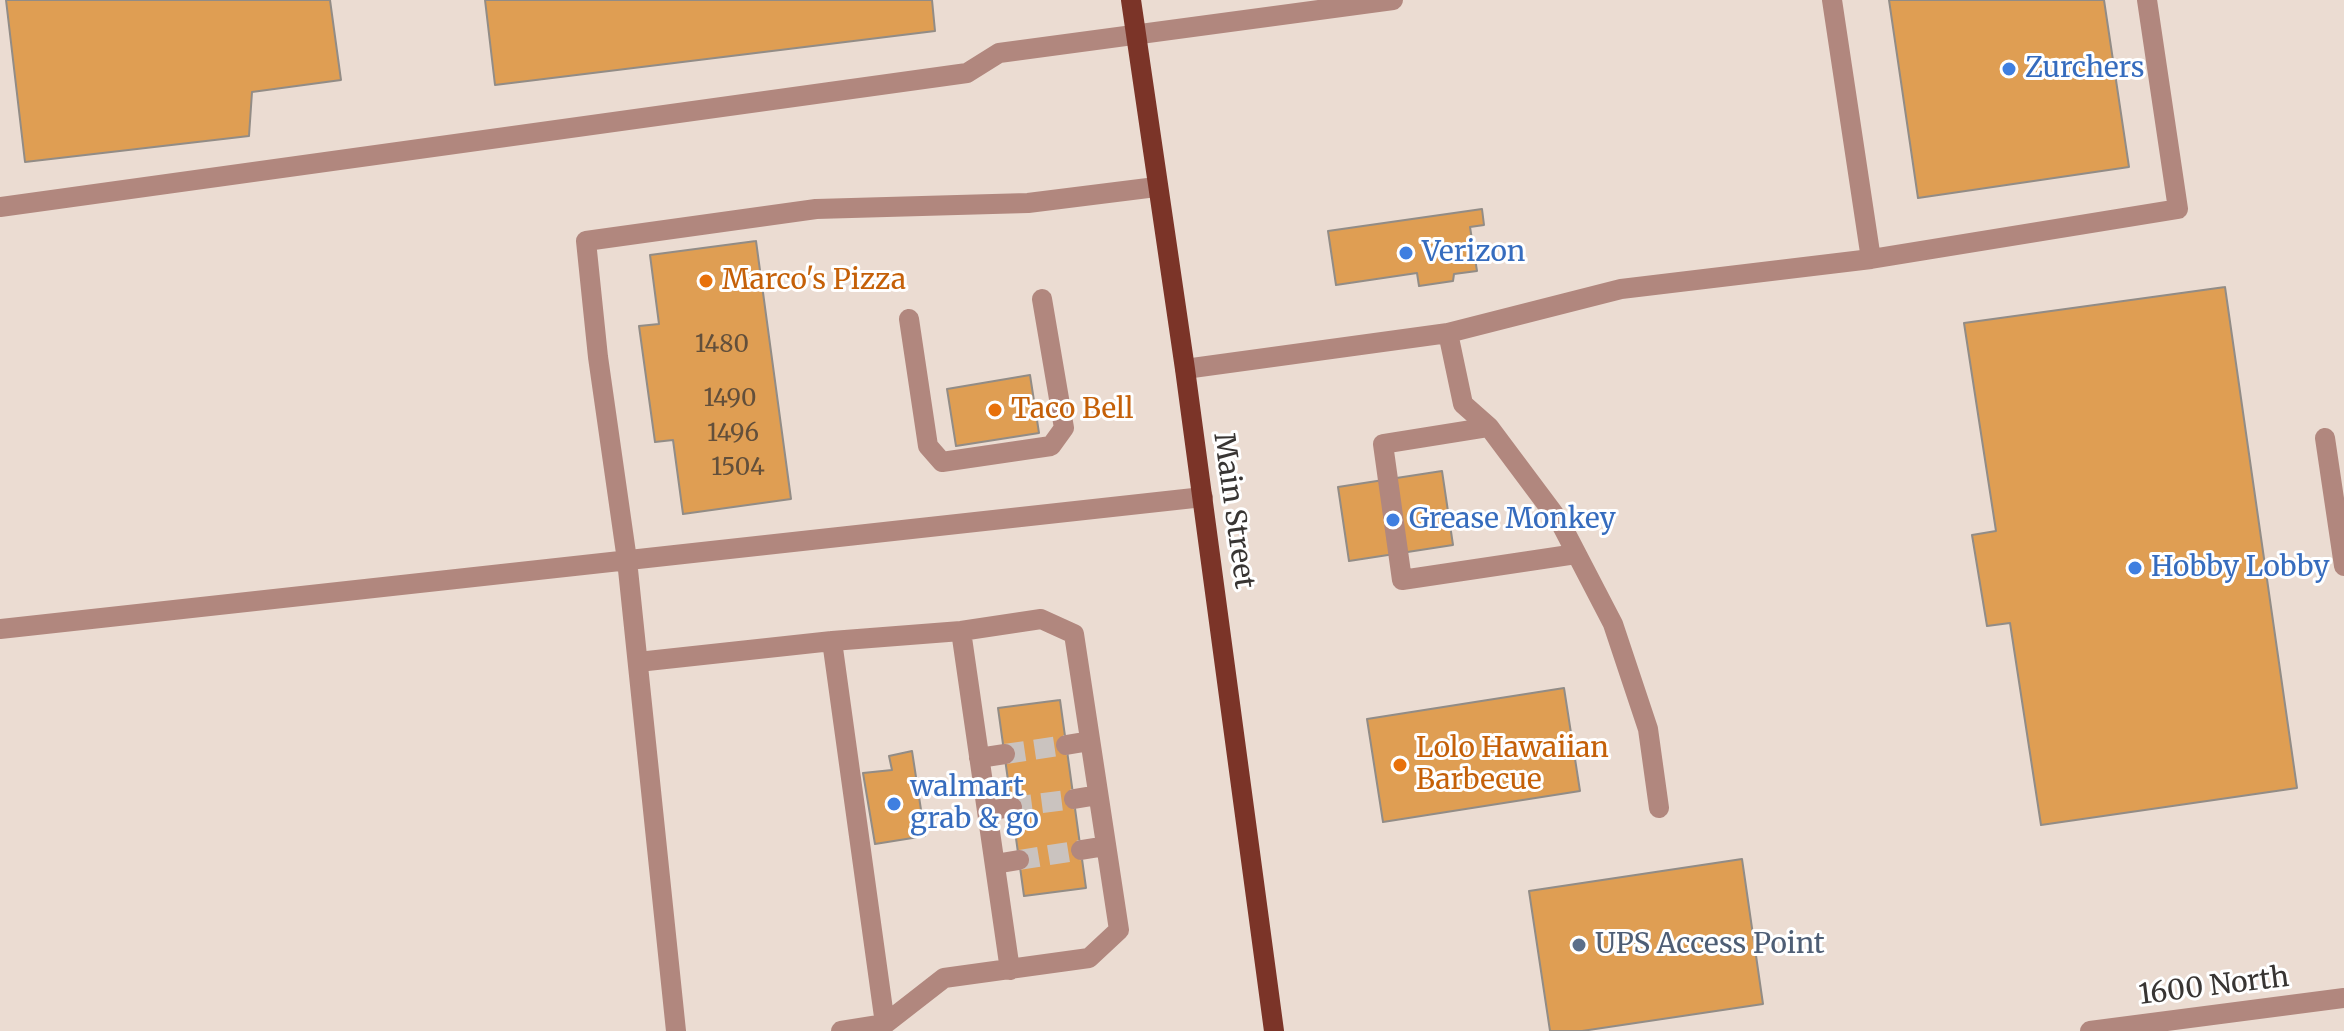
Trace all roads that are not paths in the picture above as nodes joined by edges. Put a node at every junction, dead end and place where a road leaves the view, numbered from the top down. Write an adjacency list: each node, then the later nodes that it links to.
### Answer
1 (1131, 0): 5 (main road, Main Street)
2 (1393, 0): 5 (street)
3 (1832, 0): 8 (street)
4 (2147, 0): 8 (street)
5 (1136, 34): 6 (main road, Main Street); 7 (street)
6 (1156, 187): 12 (main road, Main Street); 17 (street)
7 (0, 207)
8 (1871, 259): 11 (street)
9 (1042, 299): 10 (street)
10 (909, 319)
11 (1448, 333): 12 (street); 13 (street)
12 (1185, 369): 15 (main road, Main Street)
13 (1489, 427): 16 (street); 16 (street)
14 (2325, 438): 18 (street)
15 (1203, 497): 17 (street); 41 (main road, Main Street)
16 (1576, 554): 30 (street)
17 (627, 560): 19 (street); 22 (street)
18 (2344, 566)
19 (0, 629)
20 (961, 631): 21 (street); 23 (street); 26 (street)
21 (832, 641): 22 (street); 38 (street)
22 (638, 662): 39 (street)
23 (1090, 741): 24 (street); 27 (street)
24 (1066, 745)
25 (1005, 754): 26 (street)
26 (979, 758): 31 (street)
27 (1098, 795): 28 (street); 32 (street)
28 (1074, 799)
29 (1012, 807): 31 (street)
30 (1659, 808)
31 (987, 811): 35 (street)
32 (1106, 846): 33 (street); 36 (street)
33 (1081, 850)
34 (1019, 860): 35 (street)
35 (995, 864): 36 (street)
36 (1010, 970): 38 (street)
37 (2344, 998): 42 (street, 1600 North)
38 (885, 1024): 40 (street)
39 (676, 1031)
40 (841, 1031)
41 (1274, 1031)
42 (2090, 1031)

